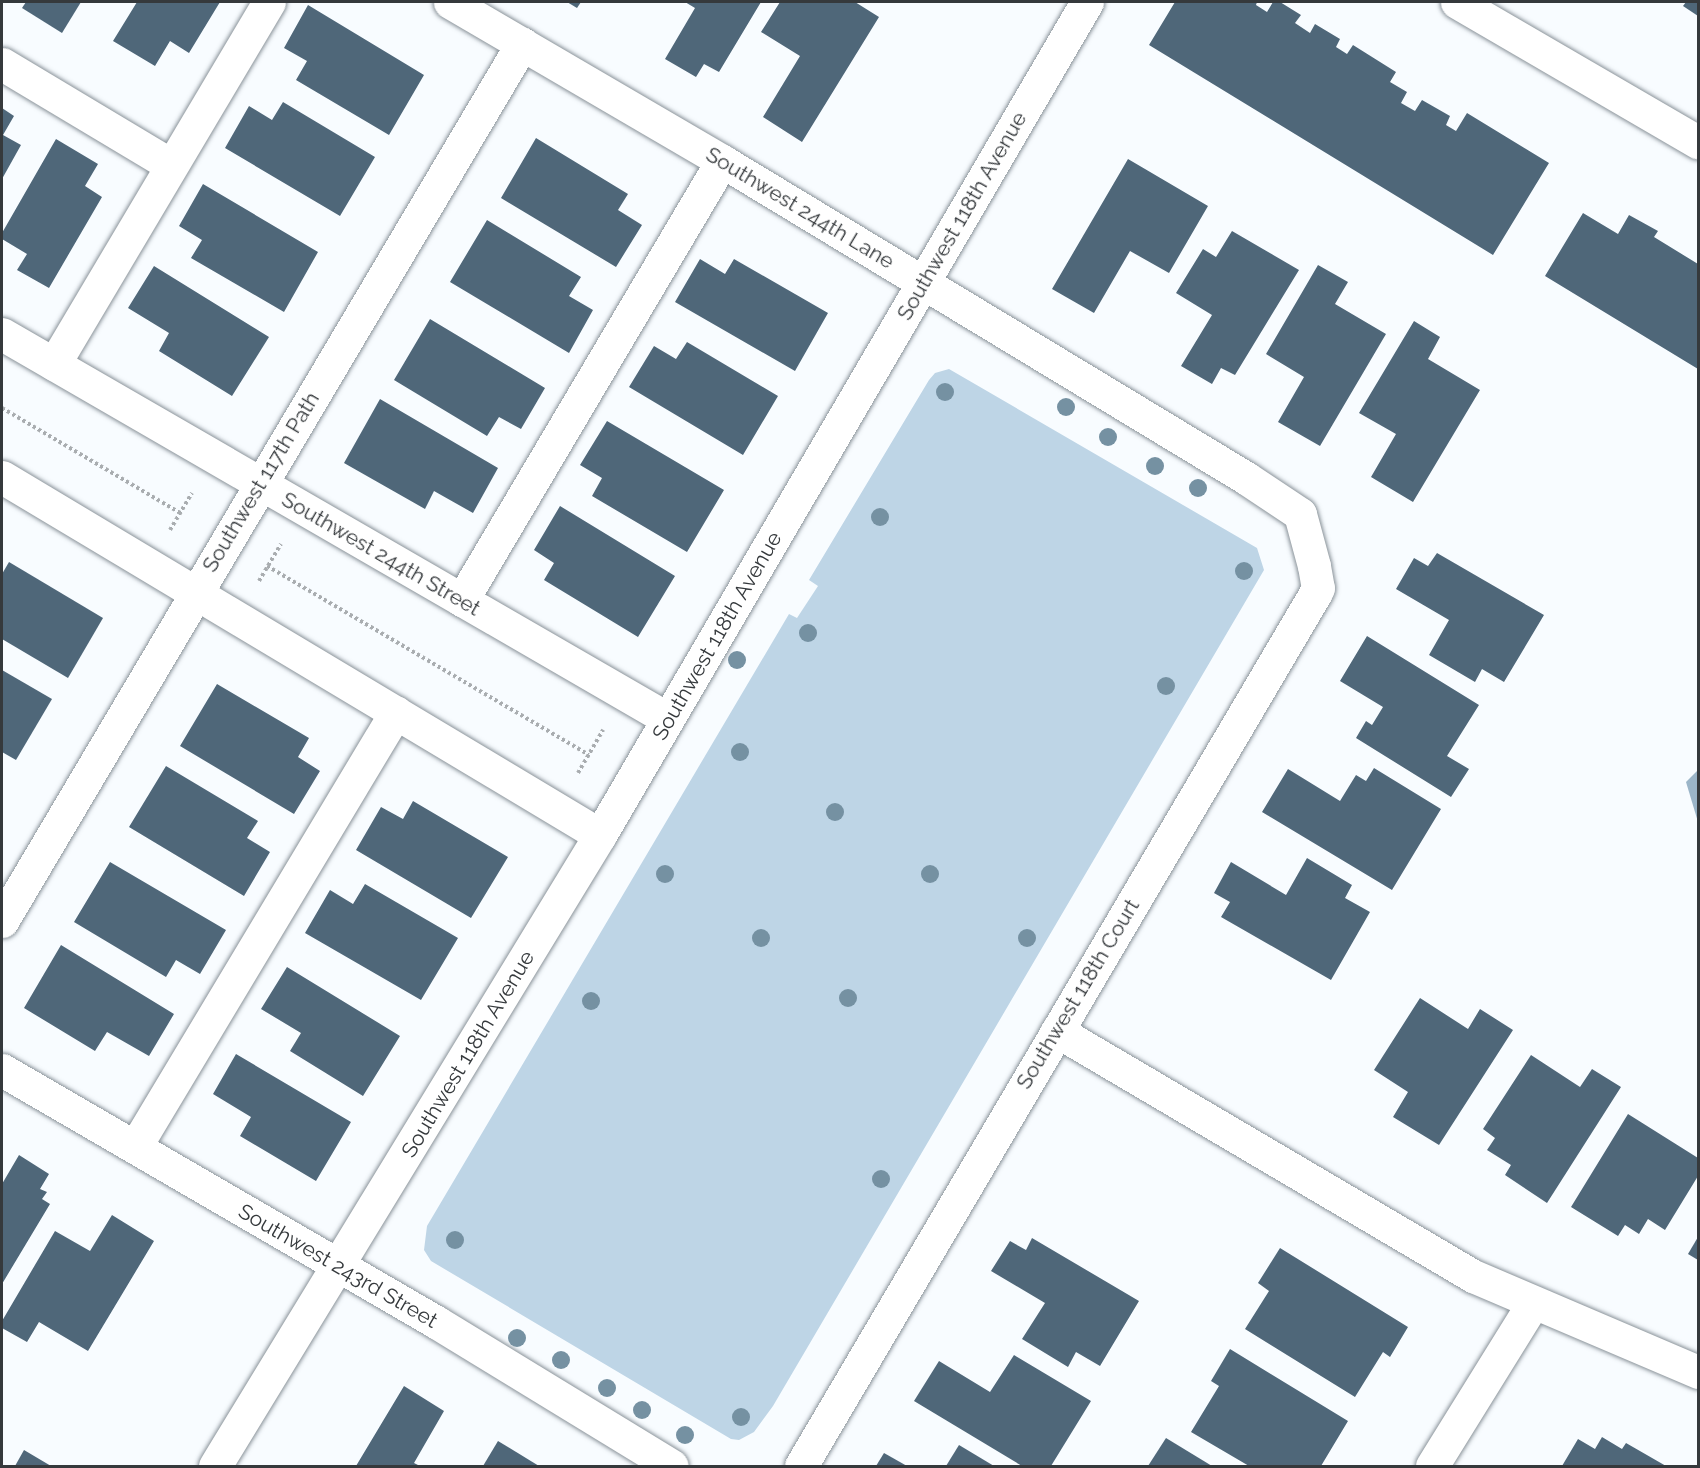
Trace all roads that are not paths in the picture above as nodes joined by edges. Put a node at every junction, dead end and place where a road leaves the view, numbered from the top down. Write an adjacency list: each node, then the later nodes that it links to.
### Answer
1 (269, 2): 9 (street)
2 (450, 2): 5 (street, Southwest 244th Lane)
3 (1087, 2): 10 (street, Southwest 118th Avenue)
4 (1457, 2): 7 (street)
5 (522, 44): 8 (street, Southwest 244th Lane); 14 (street, Southwest 117th Path)
6 (2, 64): 9 (street)
7 (1698, 142)
8 (722, 161): 10 (street, Southwest 244th Lane); 17 (street)
9 (171, 165): 12 (street)
10 (923, 282): 15 (street, Southwest 244th Lane); 19 (street, Southwest 118th Avenue)
11 (2, 334): 12 (street, Southwest 244th Street)
12 (54, 364): 14 (street, Southwest 244th Street)
13 (2, 477): 16 (street)
14 (260, 484): 16 (street, Southwest 117th Path); 17 (street, Southwest 244th Street)
15 (1300, 514): 22 (street, Southwest 118th Court)
16 (197, 591): 18 (street); 21 (street, Southwest 117th Path)
17 (462, 600): 19 (street, Southwest 244th Street)
18 (396, 712): 20 (street); 24 (street)
19 (668, 719): 20 (street, Southwest 118th Avenue)
20 (600, 835): 25 (street, Southwest 118th Avenue)
21 (2, 921)
22 (1057, 1031): 26 (street); 30 (street, Southwest 118th Court)
23 (2, 1070): 24 (street, Southwest 243rd Street)
24 (135, 1148): 25 (street, Southwest 243rd Street)
25 (340, 1266): 28 (street, Southwest 118th Avenue); 29 (street, Southwest 243rd Street)
26 (1533, 1303): 27 (street); 31 (street)
27 (1698, 1372)
28 (215, 1467)
29 (672, 1467)
30 (801, 1467)
31 (1432, 1467)

